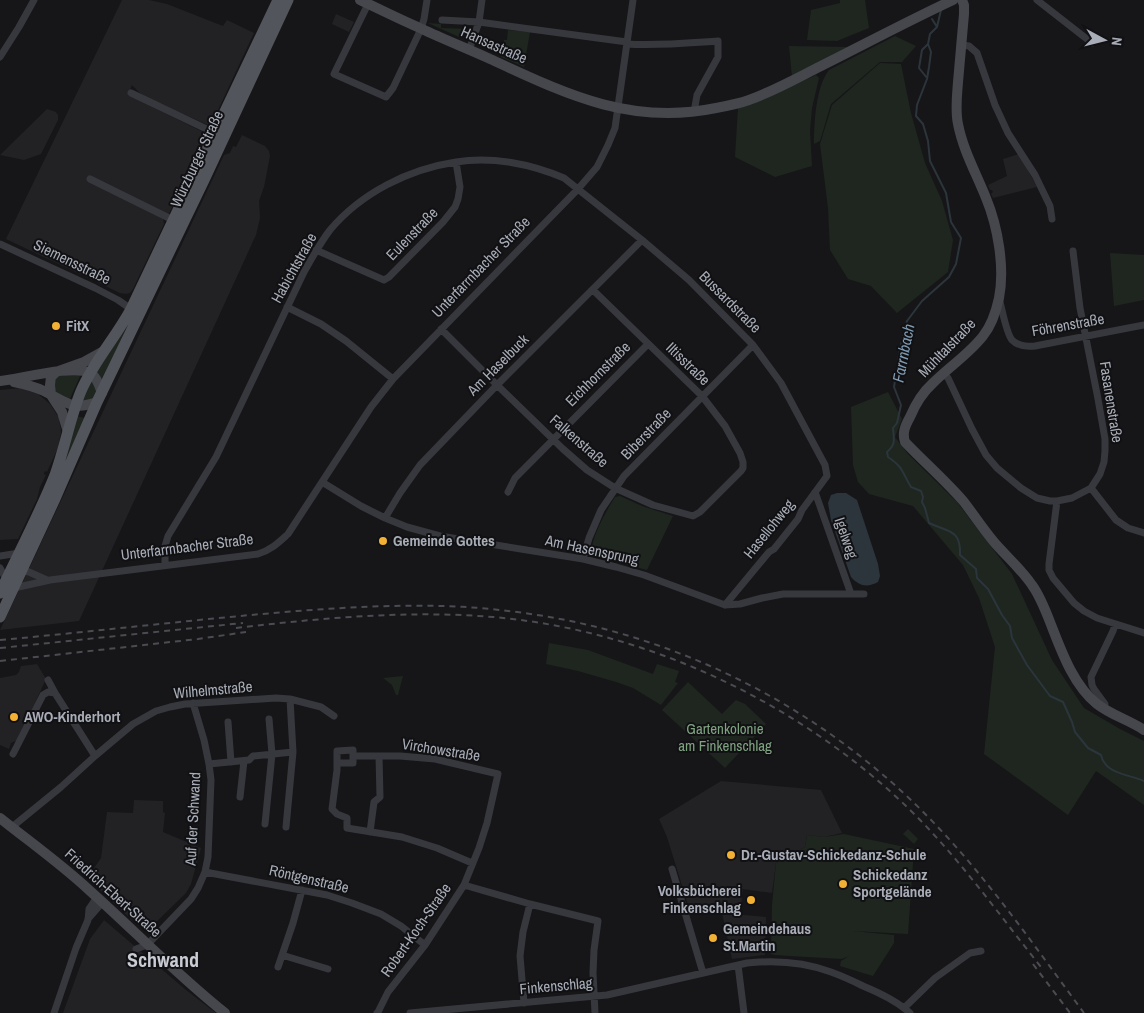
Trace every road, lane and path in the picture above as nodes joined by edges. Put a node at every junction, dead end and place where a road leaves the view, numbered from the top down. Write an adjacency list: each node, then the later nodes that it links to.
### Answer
1 (34, 0): 19 (street)
2 (278, 0): 23 (main road, Würzburger Straße)
3 (288, 0): 23 (main road, Würzburger Straße)
4 (426, 0): 14 (street)
5 (482, 0): 13 (street)
6 (633, 0): 15 (street, Unterfarrnbacher Straße)
7 (962, 0): 17 (street, Mühltalstraße)
8 (1037, 0): 16 (street)
9 (950, 1): 22 (street)
10 (364, 2): 11 (street, Hansastraße); 14 (street)
11 (381, 5): 14 (street, Hansastraße)
12 (442, 20): 13 (street)
13 (479, 22): 15 (street); 18 (street)
14 (420, 29): 18 (street, Hansastraße)
15 (627, 43): 21 (street, Unterfarrnbacher Straße); 22 (street)
16 (1092, 43)
17 (962, 44): 27 (street); 34 (street, Mühltalstraße)
18 (469, 50): 21 (street, Hansastraße)
19 (0, 57)
20 (131, 94): 23 (street, Würzburger Straße)
21 (618, 108): 22 (street); 26 (street, Unterfarrnbacher Straße)
22 (694, 112)
23 (219, 135): 28 (main road, Würzburger Straße); 39 (main road, Würzburger Straße)
24 (456, 162): 26 (street, Habichtstraße); 31 (street, Habichtstraße); 31 (street, Eulenstraße)
25 (90, 179): 28 (street, Würzburger Straße)
26 (578, 189): 29 (street, Bussardstraße); 38 (street, Unterfarrnbacher Straße)
27 (1052, 219)
28 (173, 220): 36 (main road, Würzburger Straße)
29 (642, 240): 33 (street, Am Haselbuck); 42 (street, Bussardstraße)
30 (0, 244): 36 (street, Siemensstraße)
31 (316, 250): 35 (street, Habichtstraße)
32 (1073, 251): 40 (street, Fasanenstraße)
33 (593, 290): 41 (street, Iltisstraße); 49 (street, Am Haselbuck)
34 (999, 297): 40 (street, Föhrenstraße); 46 (street, Mühltalstraße)
35 (287, 307): 47 (street); 69 (street, Habichtstraße)
36 (131, 309): 39 (street, Würzburger Straße); 43 (main road, Würzburger Straße)
37 (1144, 325): 40 (street, Föhrenstraße)
38 (442, 329): 47 (street, Unterfarrnbacher Straße); 49 (street, Falkenstraße)
39 (131, 331): 52 (main road, Würzburger Straße)
40 (1086, 337): 60 (street, Fasanenstraße)
41 (648, 344): 51 (street, Iltisstraße); 55 (street, Eichhornstraße)
42 (753, 344): 51 (street, Biberstraße); 56 (street, Bussardstraße)
43 (104, 351): 44 (street); 45 (main road, Würzburger Straße)
44 (56, 372): 45 (street); 48 (street); 50 (street)
45 (90, 373): 52 (street); 53 (main road, Würzburger Straße)
46 (943, 373): 63 (street); 86 (street, Mühltalstraße)
47 (393, 379): 58 (street, Unterfarrnbacher Straße)
48 (4, 381): 50 (street)
49 (497, 385): 55 (street, Falkenstraße); 64 (street, Am Haselbuck)
50 (51, 395): 53 (street); 54 (street)
51 (702, 396): 57 (street, Iltisstraße); 59 (street, Biberstraße)
52 (99, 398): 53 (street); 71 (main road, Würzburger Straße)
53 (76, 406): 54 (main road, Würzburger Straße)
54 (68, 432): 66 (main road, Würzburger Straße)
55 (553, 439): 59 (street, Falkenstraße); 61 (street, Eichhornstraße)
56 (825, 465): 62 (street, Hasellohweg)
57 (741, 471): 59 (street, Falkenstraße)
58 (322, 482): 64 (street, Am Hasensprung); 69 (street, Unterfarrnbacher Straße)
59 (615, 488): 68 (street, Biberstraße)
60 (1090, 488): 63 (street); 65 (street)
61 (508, 492)
62 (815, 492): 76 (street, Igelweg); 78 (street, Hasellohweg)
63 (1057, 501): 80 (street)
64 (385, 518): 68 (street, Am Hasensprung)
65 (1144, 533)
66 (19, 553): 67 (street); 71 (main road, Würzburger Straße)
67 (0, 556)
68 (583, 559): 78 (street, Am Hasensprung)
69 (165, 565): 72 (street, Unterfarrnbacher Straße)
70 (0, 568): 74 (street)
71 (17, 569): 72 (street, Unterfarrnbacher Straße); 73 (street); 74 (main road, Würzburger Straße)
72 (50, 580): 73 (street, Unterfarrnbacher Straße)
73 (38, 583): 74 (street, Unterfarrnbacher Straße)
74 (10, 584): 75 (main road, Würzburger Straße); 79 (main road, Würzburger Straße)
75 (0, 593)
76 (850, 594): 77 (street, Am Hasensprung); 78 (street, Am Hasensprung)
77 (864, 594)
78 (725, 605)
79 (0, 617)
80 (1115, 624): 81 (street); 86 (street)
81 (1144, 633)
82 (48, 680): 83 (street)
83 (55, 693): 92 (street); 94 (street)
84 (290, 699): 85 (street, Wilhelmstraße); 87 (street, Wilhelmstraße); 91 (street)
85 (193, 703): 94 (street, Wilhelmstraße); 100 (street, Auf der Schwand)
86 (1104, 709): 90 (street, Mühltalstraße)
87 (334, 716)
88 (269, 719): 93 (street)
89 (228, 722): 98 (street)
90 (1144, 730)
91 (293, 752): 93 (street, Auf der Schwand); 105 (street)
92 (13, 754)
93 (272, 754): 97 (street, Auf der Schwand); 104 (street)
94 (95, 756): 103 (street, Wilhelmstraße)
95 (353, 756): 96 (street, Virchowstraße); 99 (street, Virchowstraße); 99 (street, Virchowstraße)
96 (379, 756): 101 (street, Virchowstraße); 106 (street, Virchowstraße)
97 (244, 760): 98 (street, Auf der Schwand); 102 (street)
98 (231, 762): 100 (street, Auf der Schwand)
99 (337, 763): 106 (street)
100 (209, 764): 109 (street, Auf der Schwand)
101 (498, 774): 107 (street, Robert-Koch-Straße)
102 (240, 797)
103 (4, 823): 112 (street, Friedrich-Ebert-Straße)
104 (265, 824)
105 (286, 828)
106 (370, 832): 107 (street)
107 (472, 863): 110 (street, Robert-Koch-Straße)
108 (672, 869): 122 (street)
109 (205, 872): 111 (street, Röntgenstraße); 114 (street, Auf der Schwand)
110 (464, 885): 113 (street); 115 (street, Robert-Koch-Straße)
111 (302, 890): 115 (street, Röntgenstraße); 118 (street)
112 (100, 900): 114 (street, Friedrich-Ebert-Straße); 126 (street)
113 (530, 904): 123 (street); 124 (street)
114 (147, 944): 116 (street); 127 (street, Friedrich-Ebert-Straße)
115 (425, 945): 128 (street, Robert-Koch-Straße)
116 (136, 949)
117 (980, 951): 125 (street)
118 (282, 955): 120 (street); 121 (street)
119 (738, 965): 122 (street, Finkenschlag); 125 (street, Finkenschlag); 131 (street)
120 (278, 967)
121 (328, 969)
122 (703, 973): 123 (street, Finkenschlag)
123 (594, 997): 124 (street, Finkenschlag); 130 (street)
124 (524, 1003): 129 (street, Finkenschlag)
125 (907, 1010)
126 (54, 1013)
127 (226, 1013)
128 (379, 1013)
129 (410, 1013)
130 (595, 1013)
131 (744, 1013)

